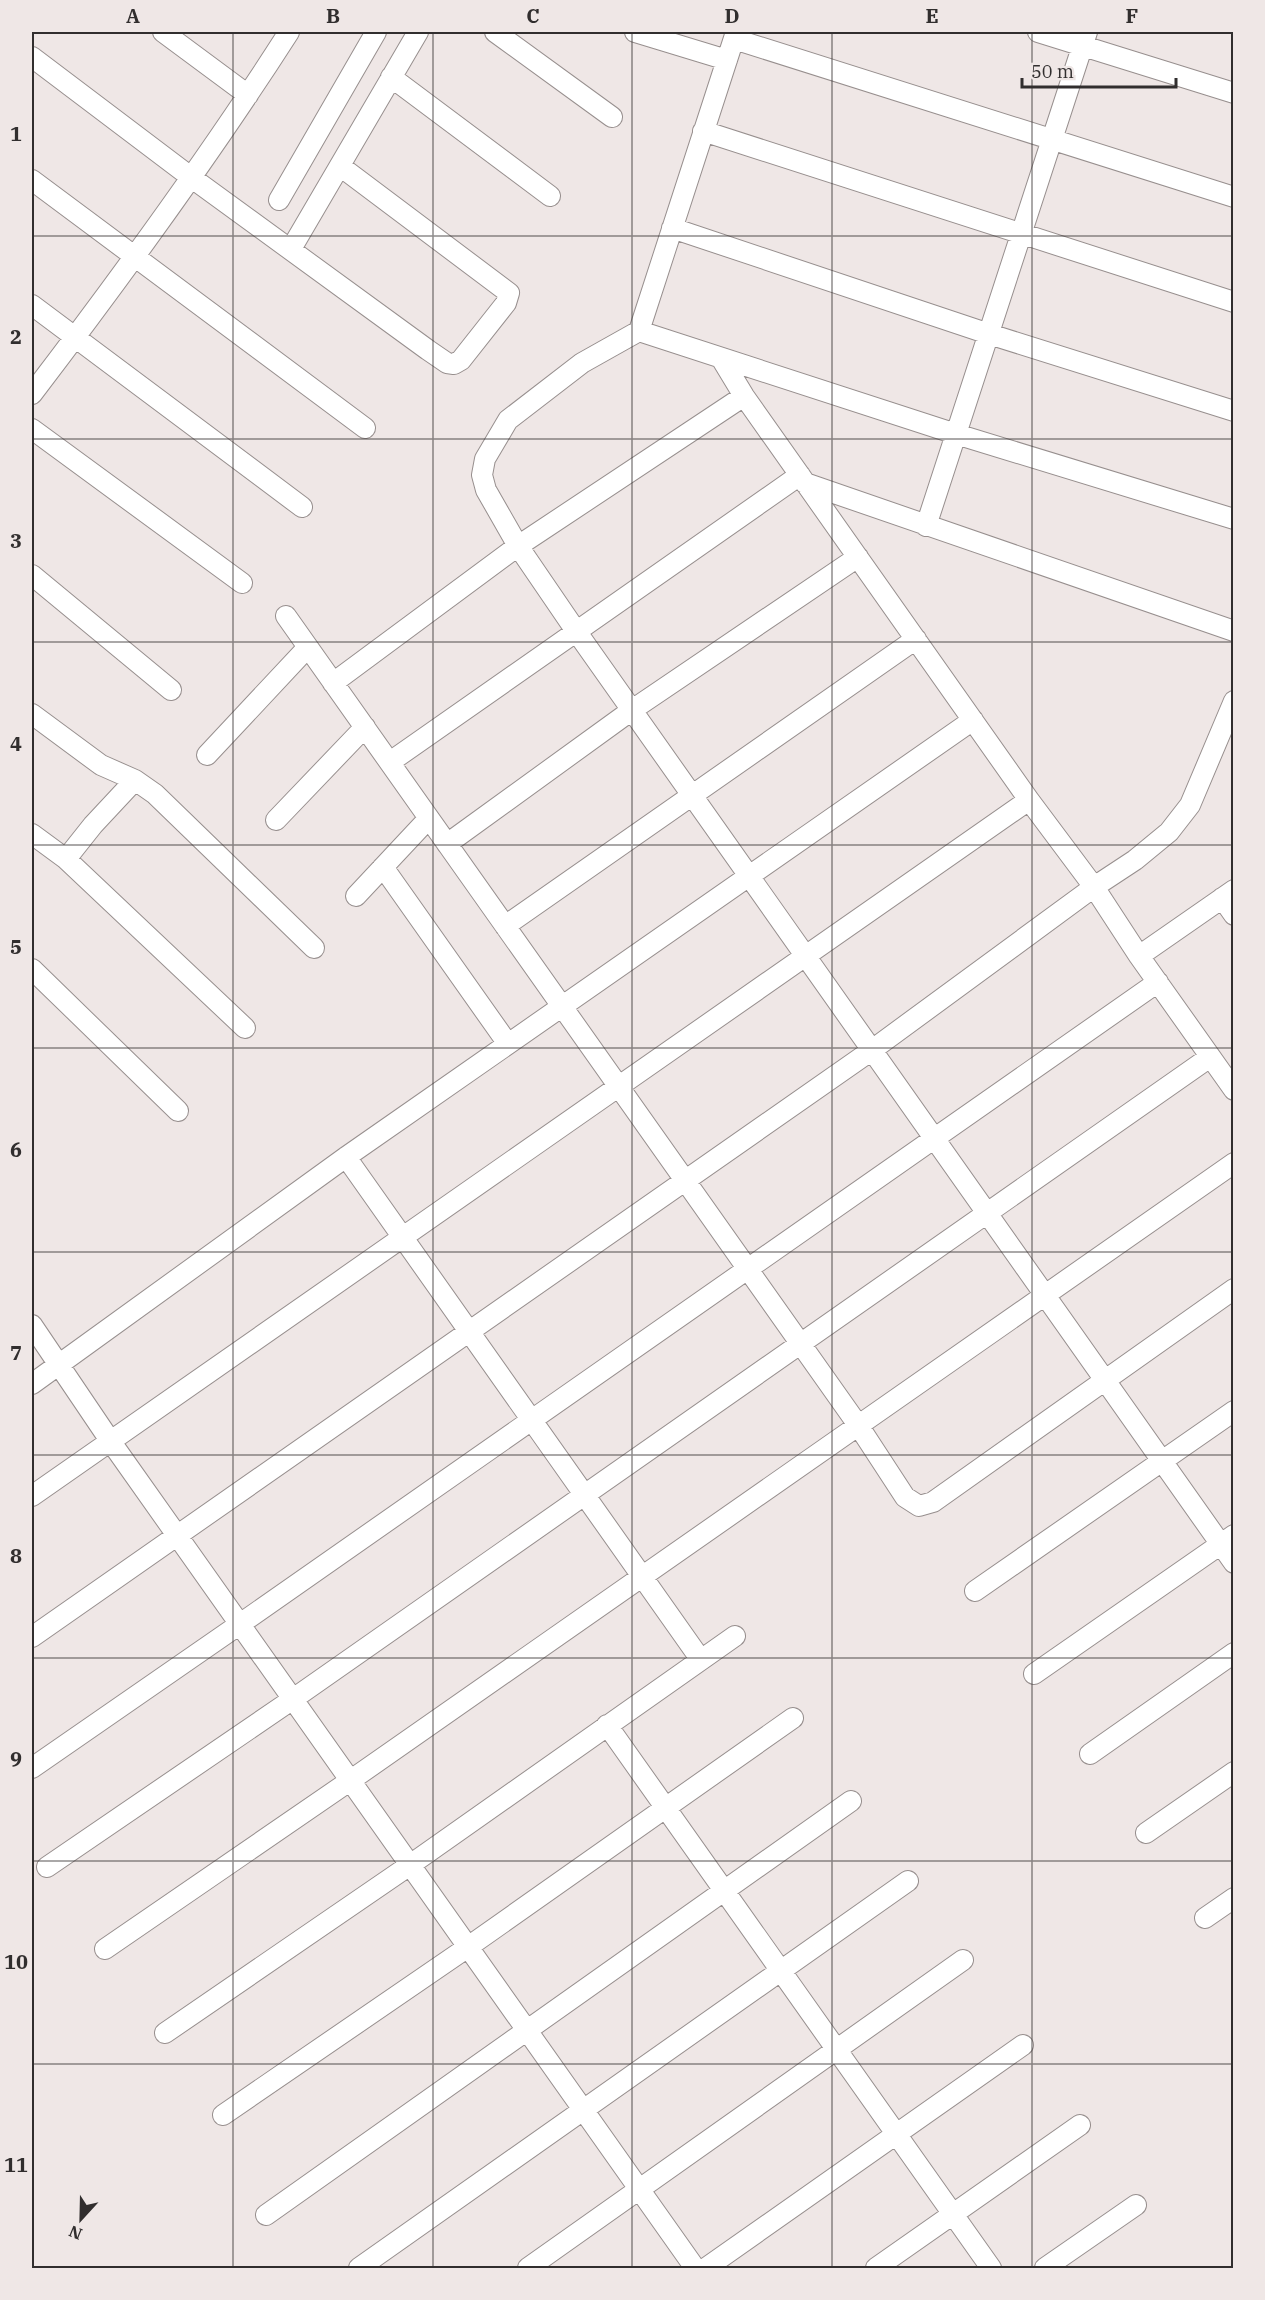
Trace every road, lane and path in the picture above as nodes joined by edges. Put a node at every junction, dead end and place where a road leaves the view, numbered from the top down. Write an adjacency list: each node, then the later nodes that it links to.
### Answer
1 (163, 32): 14 (street)
2 (289, 32): 14 (street)
3 (376, 32): 23 (street)
4 (418, 32): 12 (street)
5 (495, 32): 15 (street)
6 (635, 32): 11 (street)
7 (1038, 32): 9 (street)
8 (735, 35): 11 (street); 17 (street)
9 (1085, 39): 13 (street); 17 (street)
10 (32, 57): 19 (street)
11 (727, 60): 16 (street)
12 (391, 77): 18 (street); 21 (street)
13 (1233, 93)
14 (248, 95): 19 (street)
15 (612, 117)
16 (704, 131): 24 (street); 25 (street)
17 (1052, 138): 22 (street); 25 (street)
18 (340, 166): 26 (street); 26 (street)
19 (192, 178): 26 (street); 27 (street)
20 (32, 180): 27 (street)
21 (550, 196)
22 (1233, 197)
23 (279, 200)
24 (672, 228): 30 (street); 31 (street)
25 (1021, 234): 28 (street); 31 (street)
26 (291, 249)
27 (136, 256): 32 (street); 37 (street)
28 (1233, 302)
29 (32, 305): 32 (street)
30 (639, 331): 33 (street); 44 (street)
31 (989, 334): 36 (street); 39 (street)
32 (75, 337): 34 (street); 41 (street)
33 (721, 358): 35 (street); 39 (street)
34 (32, 394)
35 (744, 396): 40 (street); 44 (street)
36 (1233, 411)
37 (365, 428)
38 (32, 429): 47 (street)
39 (956, 434): 42 (street); 43 (street)
40 (803, 479): 43 (street); 45 (street); 49 (street)
41 (302, 507)
42 (1233, 519)
43 (926, 526): 50 (street)
44 (518, 546): 49 (street); 53 (street)
45 (858, 557): 51 (street); 56 (street)
46 (32, 575): 54 (street)
47 (242, 583)
48 (286, 616): 52 (street)
49 (576, 631): 56 (street); 61 (street)
50 (1233, 631)
51 (916, 639): 58 (street); 63 (street)
52 (308, 647): 53 (street); 60 (street)
53 (333, 682): 59 (street)
54 (171, 690)
55 (1233, 701): 72 (street)
56 (632, 710): 63 (street); 68 (street)
57 (32, 714): 62 (street)
58 (973, 720): 64 (street); 71 (street)
59 (365, 727): 61 (street); 66 (street)
60 (207, 754)
61 (390, 762): 65 (street)
62 (135, 780): 69 (street); 77 (street)
63 (692, 795): 71 (street); 76 (street)
64 (1029, 800): 72 (street); 78 (street)
65 (429, 818): 68 (street); 70 (street)
66 (276, 820)
67 (32, 834): 69 (street)
68 (447, 844): 76 (street)
69 (66, 859): 83 (street)
70 (383, 867): 74 (street); 84 (street)
71 (749, 876): 78 (street); 82 (street)
72 (1094, 887): 79 (street); 85 (street)
73 (1228, 894): 75 (street); 79 (street)
74 (356, 896)
75 (1233, 915)
76 (505, 926): 82 (street)
77 (314, 948)
78 (805, 955): 85 (street); 87 (street)
79 (1139, 956): 81 (street)
80 (32, 969): 89 (street)
81 (1158, 982): 86 (street); 90 (street)
82 (562, 1006): 84 (street); 87 (street)
83 (245, 1028)
84 (508, 1044): 91 (street)
85 (872, 1050): 90 (street); 93 (street)
86 (1210, 1057): 88 (street); 94 (street)
87 (618, 1086): 93 (street); 95 (street)
88 (1233, 1090)
89 (178, 1112)
90 (934, 1138): 94 (street); 96 (street)
91 (346, 1157): 95 (street); 102 (street)
92 (1233, 1163): 98 (street)
93 (685, 1180): 96 (street); 100 (street)
94 (986, 1212): 98 (street); 101 (street)
95 (403, 1236): 100 (street); 108 (street)
96 (747, 1268): 101 (street); 106 (street)
97 (1233, 1289): 103 (street)
98 (1044, 1294): 103 (street); 107 (street)
99 (32, 1325): 102 (street)
100 (469, 1331): 106 (street); 112 (street)
101 (800, 1343): 107 (street); 110 (street)
102 (59, 1365): 104 (street); 108 (street)
103 (1104, 1379): 107 (street); 109 (street)
104 (32, 1384)
105 (1233, 1411): 109 (street)
106 (531, 1419): 110 (street); 117 (street)
107 (858, 1425): 115 (street)
108 (111, 1442): 111 (street); 112 (street)
109 (1162, 1461): 113 (street); 116 (street)
110 (584, 1493): 115 (street); 123 (street)
111 (32, 1496)
112 (178, 1536): 117 (street); 119 (street)
113 (1227, 1539): 114 (street); 122 (street)
114 (1233, 1563)
115 (642, 1575): 121 (street); 129 (street)
116 (975, 1591)
117 (240, 1624): 123 (street); 127 (street)
118 (735, 1636): 121 (street)
119 (32, 1637)
120 (1233, 1653): 126 (street)
121 (701, 1660): 125 (street)
122 (1034, 1674)
123 (293, 1699): 129 (street); 134 (street)
124 (793, 1718): 131 (street)
125 (607, 1725): 131 (street); 133 (street)
126 (1090, 1754)
127 (32, 1768)
128 (1233, 1772): 132 (street)
129 (351, 1780): 133 (street); 140 (street)
130 (852, 1801): 136 (street)
131 (665, 1807): 136 (street); 139 (street)
132 (1146, 1833)
133 (410, 1865): 139 (street); 144 (street)
134 (47, 1867)
135 (908, 1881): 142 (street)
136 (724, 1890): 142 (street); 143 (street)
137 (1233, 1898): 138 (street)
138 (1205, 1918)
139 (468, 1947): 143 (street); 148 (street)
140 (105, 1949)
141 (963, 1960): 146 (street)
142 (780, 1970): 146 (street); 147 (street)
143 (527, 2030): 147 (street); 154 (street)
144 (165, 2033)
145 (1023, 2045): 150 (street)
146 (836, 2049): 150 (street); 151 (street)
147 (583, 2110): 151 (street); 155 (street)
148 (223, 2115)
149 (1080, 2125): 153 (street)
150 (896, 2133): 153 (street); 158 (street)
151 (639, 2189): 156 (street); 157 (street)
152 (1136, 2205): 161 (street)
153 (953, 2214): 159 (street); 160 (street)
154 (266, 2215)
155 (359, 2268)
156 (528, 2268)
157 (695, 2268)
158 (706, 2268)
159 (876, 2268)
160 (991, 2268)
161 (1045, 2268)

